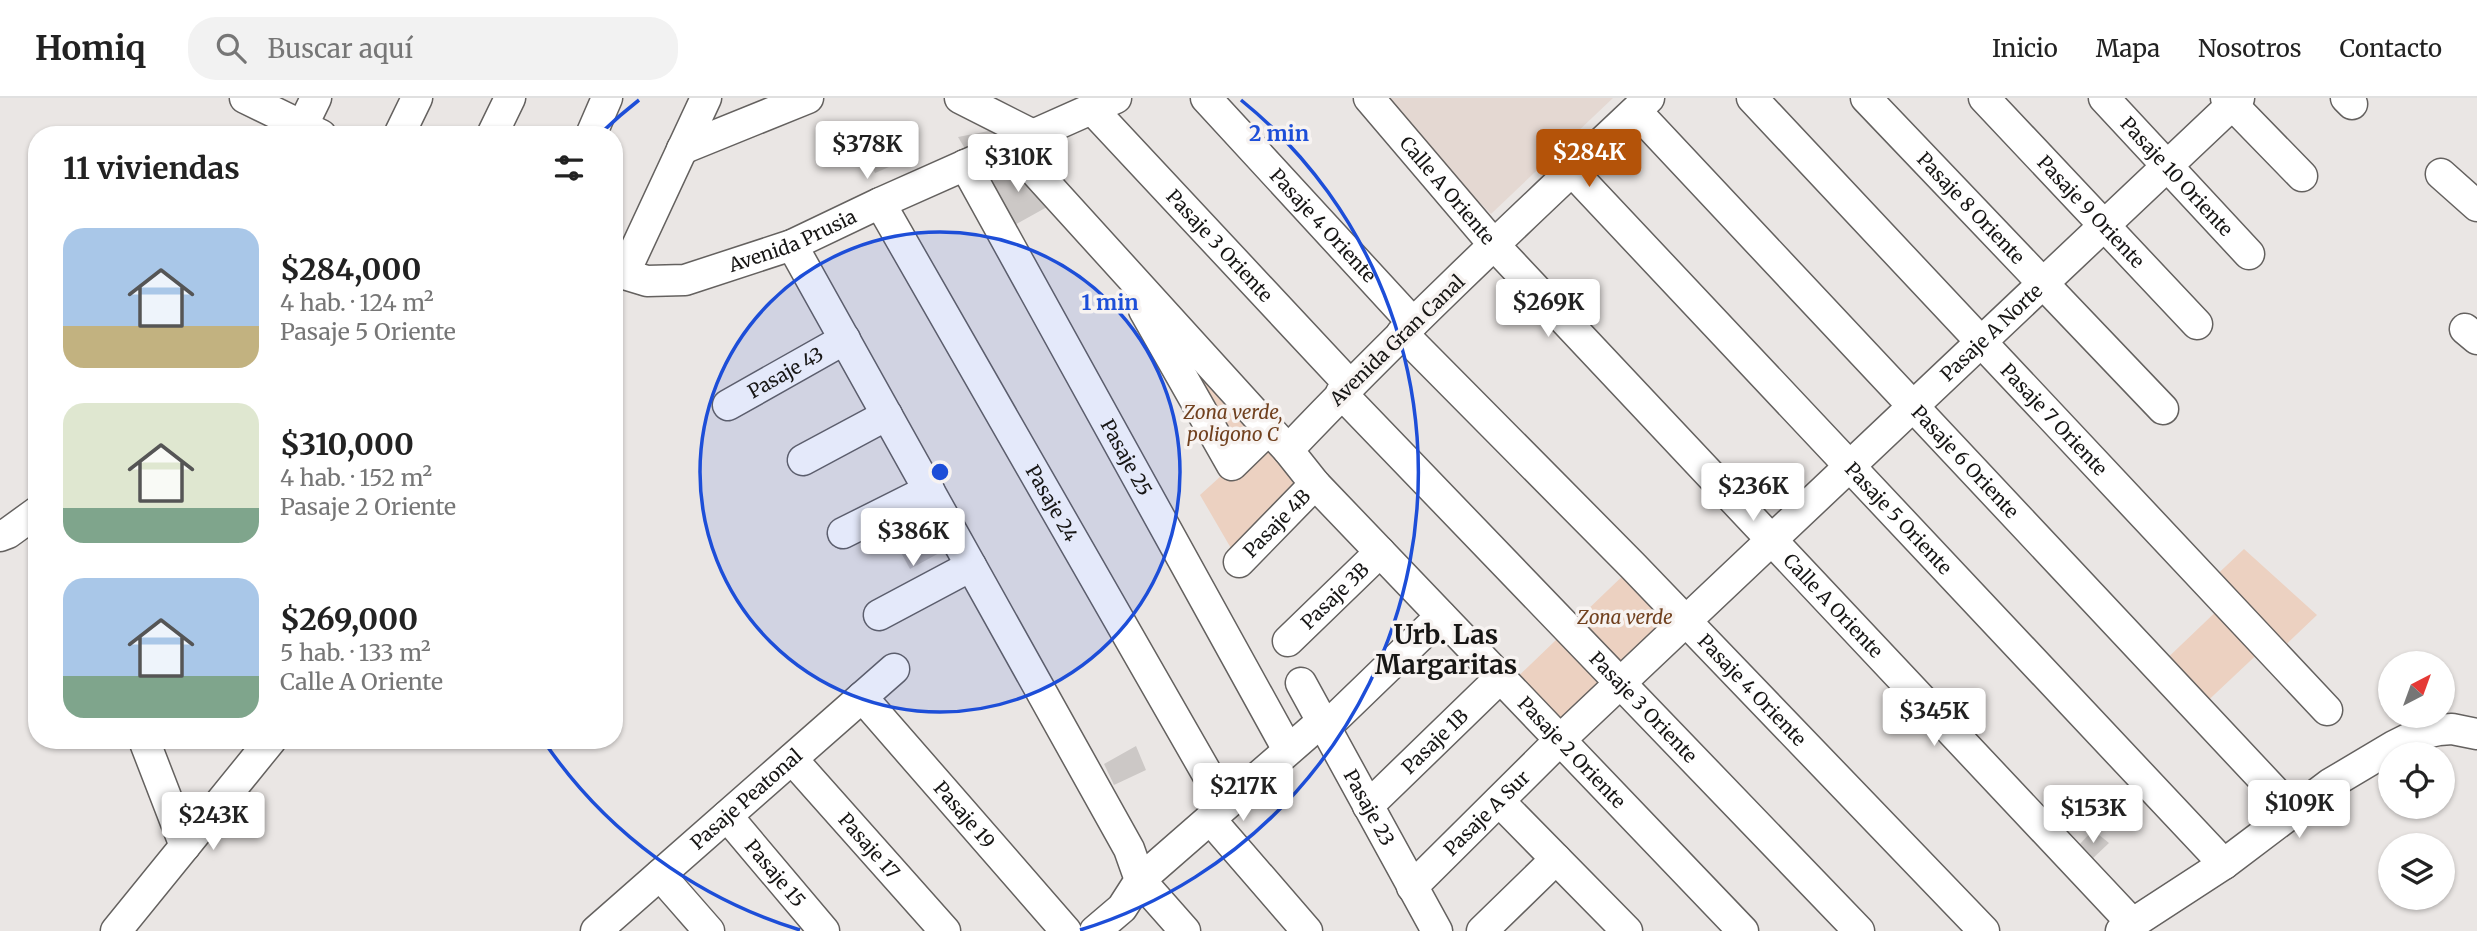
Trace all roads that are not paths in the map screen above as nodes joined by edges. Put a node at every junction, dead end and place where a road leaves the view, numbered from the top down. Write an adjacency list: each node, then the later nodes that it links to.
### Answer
1 (245, 98): 18 (street)
2 (316, 98): 19 (street)
3 (417, 98): 20 (street)
4 (510, 98): 21 (street)
5 (607, 98): 22 (street)
6 (706, 98): 24 (street)
7 (808, 98): 24 (street)
8 (960, 98): 23 (street)
9 (1206, 98): 41 (street, Pasaje 4 Oriente)
10 (1368, 98): 34 (street, Calle A Oriente)
11 (1752, 98): 43 (street, Pasaje 7 Oriente)
12 (1866, 98): 39 (street, Pasaje 8 Oriente)
13 (1984, 98): 32 (street, Pasaje 9 Oriente)
14 (2104, 98): 26 (street, Pasaje 10 Oriente)
15 (2233, 100): 26 (street, Pasaje A Norte); 29 (street)
16 (1101, 102): 23 (street, Avenida Prusia); 44 (street, Pasaje 3 Oriente)
17 (1643, 104): 27 (street, Avenida Gran Canal); 46 (street, Pasaje 6 Oriente)
18 (296, 126)
19 (309, 126)
20 (403, 126)
21 (496, 126)
22 (595, 126)
23 (1022, 140): 25 (street, Avenida Prusia); 36 (street, Pasaje 2 Oriente)
24 (682, 149): 37 (street)
25 (965, 165): 30 (street, Avenida Prusia); 76 (street, Pasaje 25)
26 (2168, 166): 32 (street, Pasaje A Norte); 35 (street, Pasaje 10 Oriente)
27 (1571, 170): 34 (street, Avenida Gran Canal); 51 (street, Pasaje 5 Oriente)
28 (2441, 174): 31 (street)
29 (2302, 176)
30 (880, 203): 33 (street, Avenida Prusia); 80 (street, Pasaje 24)
31 (2477, 206)
32 (2104, 226): 39 (street, Pasaje A Norte); 40 (street, Pasaje 9 Oriente)
33 (792, 245): 38 (street, Avenida Prusia); 42 (street)
34 (1495, 246): 41 (street, Avenida Gran Canal); 57 (street, Calle A Oriente)
35 (2249, 254)
36 (1116, 261): 49 (street, Pasaje 2 Oriente); 49 (street, Avenida Gran Canal)
37 (623, 264)
38 (623, 273)
39 (2044, 283): 43 (street, Pasaje A Norte); 47 (street, Pasaje 8 Oriente)
40 (2197, 324)
41 (1408, 328): 44 (street, Avenida Gran Canal); 63 (street, Pasaje 4 Oriente)
42 (845, 339): 45 (street, Pasaje 43); 48 (street)
43 (1981, 344): 46 (street, Pasaje A Norte); 70 (street, Pasaje 7 Oriente)
44 (1345, 389): 49 (street, Avenida Gran Canal); 67 (street, Pasaje 3 Oriente)
45 (728, 405)
46 (1914, 407): 51 (street, Pasaje A Norte); 81 (street, Pasaje 6 Oriente)
47 (2163, 409)
48 (887, 415): 50 (street); 53 (street)
49 (1284, 440): 52 (street, Pasaje 2 Oriente)
50 (803, 460)
51 (1849, 467): 57 (street, Pasaje A Norte); 85 (street, Pasaje 5 Oriente)
52 (1315, 484): 58 (street, Pasaje 2 Oriente); 59 (street, Pasaje 4B)
53 (929, 490): 55 (street); 60 (street)
54 (28, 519): 56 (street)
55 (844, 533)
56 (0, 536)
57 (1773, 539): 63 (street, Pasaje A Norte); 89 (street, Calle A Oriente)
58 (1380, 552): 62 (street, Pasaje 2 Oriente); 64 (street, Pasaje 3B)
59 (1239, 562)
60 (971, 566): 61 (street); 87 (street)
61 (879, 615)
62 (1441, 616): 66 (street, Pasaje 2 Oriente); 71 (street)
63 (1685, 621): 67 (street, Pasaje A Norte); 104 (street, Pasaje 4 Oriente)
64 (1288, 641)
65 (894, 669): 69 (street, Pasaje Peatonal)
66 (1500, 678): 73 (street, Pasaje 2 Oriente); 79 (street, Pasaje 1B)
67 (1621, 682): 73 (street, Pasaje A Norte); 103 (street, Pasaje 3 Oriente)
68 (1301, 683): 71 (street, Pasaje 23)
69 (862, 697): 77 (street, Pasaje Peatonal); 96 (street, Pasaje 19)
70 (2327, 710)
71 (1319, 728): 76 (street); 79 (street, Pasaje 23)
72 (2477, 734): 81 (street)
73 (1560, 740): 78 (street, Pasaje A Sur); 102 (street, Pasaje 2 Oriente)
74 (148, 749): 83 (street)
75 (264, 749): 83 (street)
76 (1288, 750): 80 (street)
77 (792, 759): 82 (street, Pasaje Peatonal); 95 (street, Pasaje 17)
78 (1499, 801): 84 (street); 88 (street, Pasaje A Sur)
79 (1368, 806): 88 (street, Pasaje 23)
80 (1217, 812): 87 (street); 99 (street, Pasaje 24)
81 (2294, 812): 85 (street)
82 (727, 816): 86 (street, Pasaje Peatonal); 94 (street, Pasaje 15)
83 (186, 846): 91 (street)
84 (1556, 859): 90 (street); 101 (street)
85 (2224, 864): 89 (street)
86 (660, 875): 92 (street, Pasaje Peatonal); 93 (street)
87 (1140, 880): 97 (street); 98 (street)
88 (1412, 887): 100 (street, Pasaje 23)
89 (2127, 927)
90 (1620, 929)
91 (116, 931)
92 (596, 931)
93 (709, 931)
94 (824, 931)
95 (945, 931)
96 (1066, 931)
97 (1095, 931)
98 (1185, 931)
99 (1307, 931)
100 (1437, 931)
101 (1482, 931)
102 (1743, 931)
103 (1859, 931)
104 (1984, 931)

